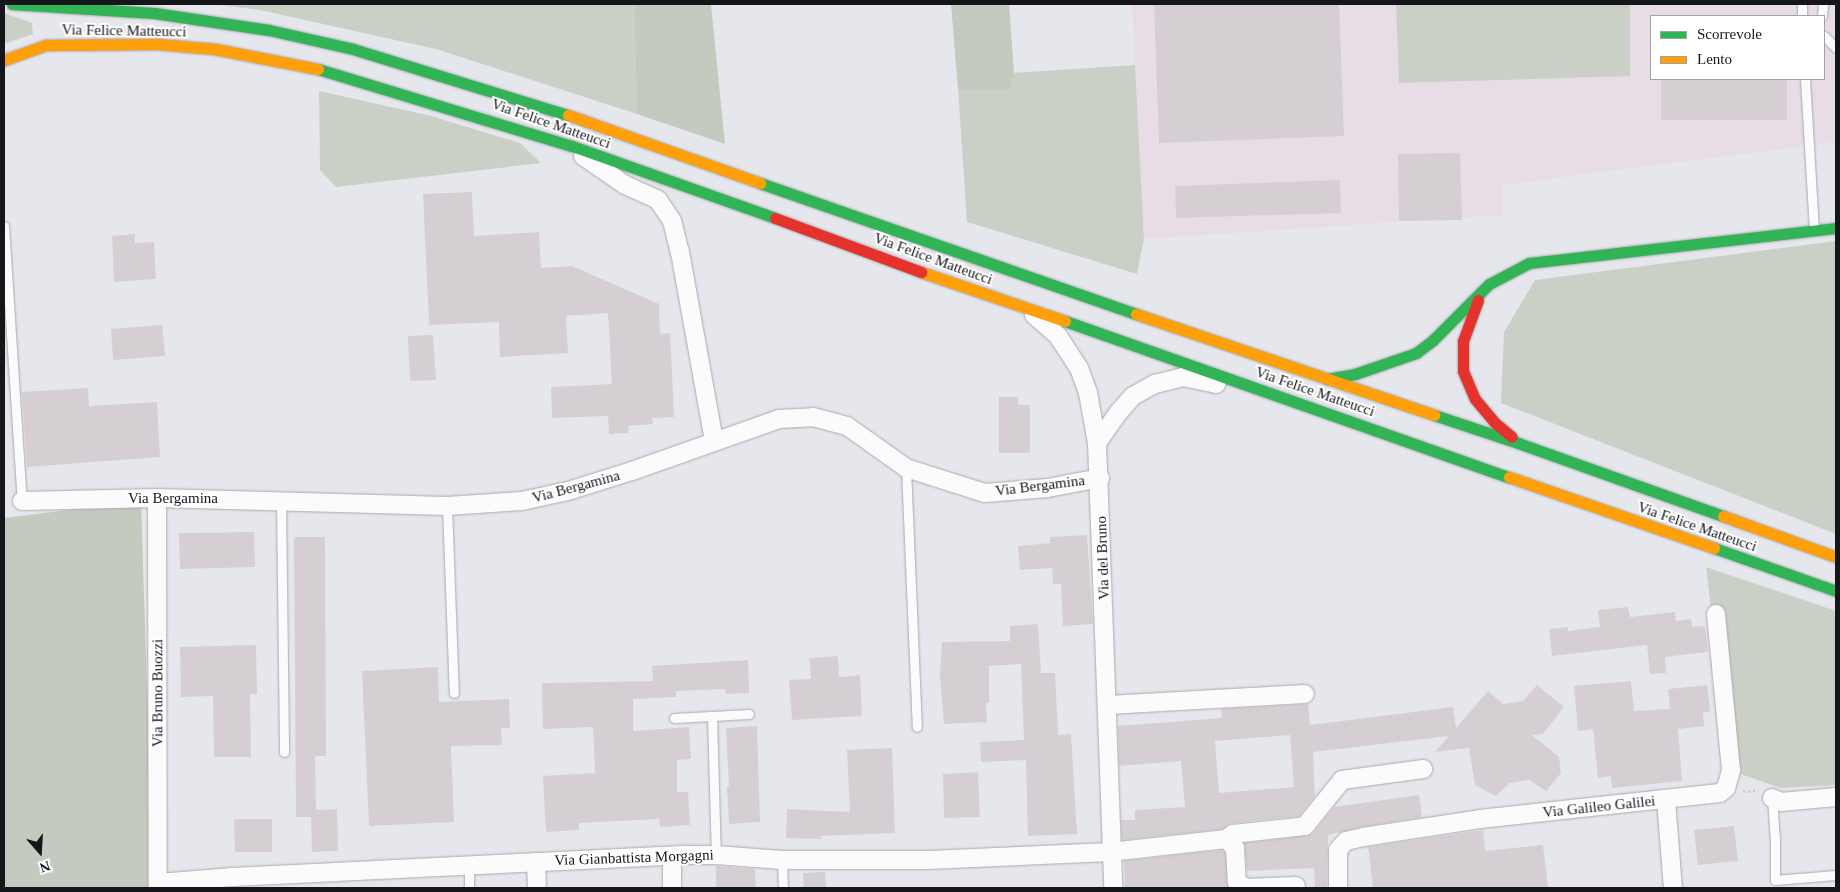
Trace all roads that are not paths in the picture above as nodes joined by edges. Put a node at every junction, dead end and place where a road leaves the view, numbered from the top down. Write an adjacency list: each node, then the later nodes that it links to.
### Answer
1 (12, 4): 12 (main road, Via Felice Matteucci)
2 (1825, 37): 3 (lane)
3 (1836, 48)
4 (4, 60): 6 (main road, Via Felice Matteucci)
5 (1805, 80): 9 (lane)
6 (572, 146): 11 (main road, Via Felice Matteucci); 14 (street)
7 (4, 226): 21 (lane)
8 (1836, 228): 9 (main road)
9 (1814, 230): 10 (main road)
10 (1490, 284): 12 (main road); 16 (main road)
11 (1024, 307): 13 (main road, Via Felice Matteucci); 15 (street, Via del Bruno)
12 (1325, 380): 16 (main road, Via Felice Matteucci)
13 (1284, 397): 15 (street); 24 (main road, Via Felice Matteucci)
14 (714, 441): 17 (street, Via Bergamina); 22 (street, Via Bergamina)
15 (1097, 443): 18 (street, Via del Bruno)
16 (1518, 443): 23 (main road, Via Felice Matteucci)
17 (906, 468): 18 (street, Via Bergamina); 32 (lane)
18 (1100, 478): 28 (street, Via del Bruno)
19 (157, 498): 20 (street, Via Bergamina); 21 (street, Via Bergamina); 46 (street, Via Bruno Buozzi)
20 (281, 501): 22 (street, Via Bergamina); 33 (lane)
21 (22, 502)
22 (447, 506): 26 (lane)
23 (1836, 557)
24 (1836, 591)
25 (1716, 614): 37 (street, Via Galileo Galilei)
26 (454, 693)
27 (1305, 694): 28 (street)
28 (1108, 705): 39 (street, Via del Bruno)
29 (749, 714): 30 (lane)
30 (712, 716): 31 (lane); 40 (lane)
31 (674, 718)
32 (917, 727)
33 (284, 752)
34 (1423, 769): 38 (street, Via Gianbattista Morgagni)
35 (1836, 797): 36 (street)
36 (1772, 798): 45 (lane)
37 (1666, 800): 53 (street, Via Galileo Galilei); 54 (street)
38 (1226, 839): 39 (street, Via Gianbattista Morgagni); 47 (street)
39 (1110, 852): 42 (street, Via Gianbattista Morgagni); 52 (street, Via del Bruno)
40 (716, 855): 41 (street, Via Gianbattista Morgagni); 42 (street, Via Gianbattista Morgagni)
41 (672, 856): 43 (street, Via Gianbattista Morgagni); 50 (street)
42 (782, 860): 51 (lane)
43 (536, 862): 44 (street, Via Gianbattista Morgagni); 49 (street)
44 (469, 865): 46 (street, Via Gianbattista Morgagni); 48 (lane)
45 (1836, 875)
46 (158, 886)
47 (1296, 886)
48 (469, 888)
49 (537, 888)
50 (672, 888)
51 (782, 888)
52 (1113, 888)
53 (1338, 888)
54 (1673, 888)

